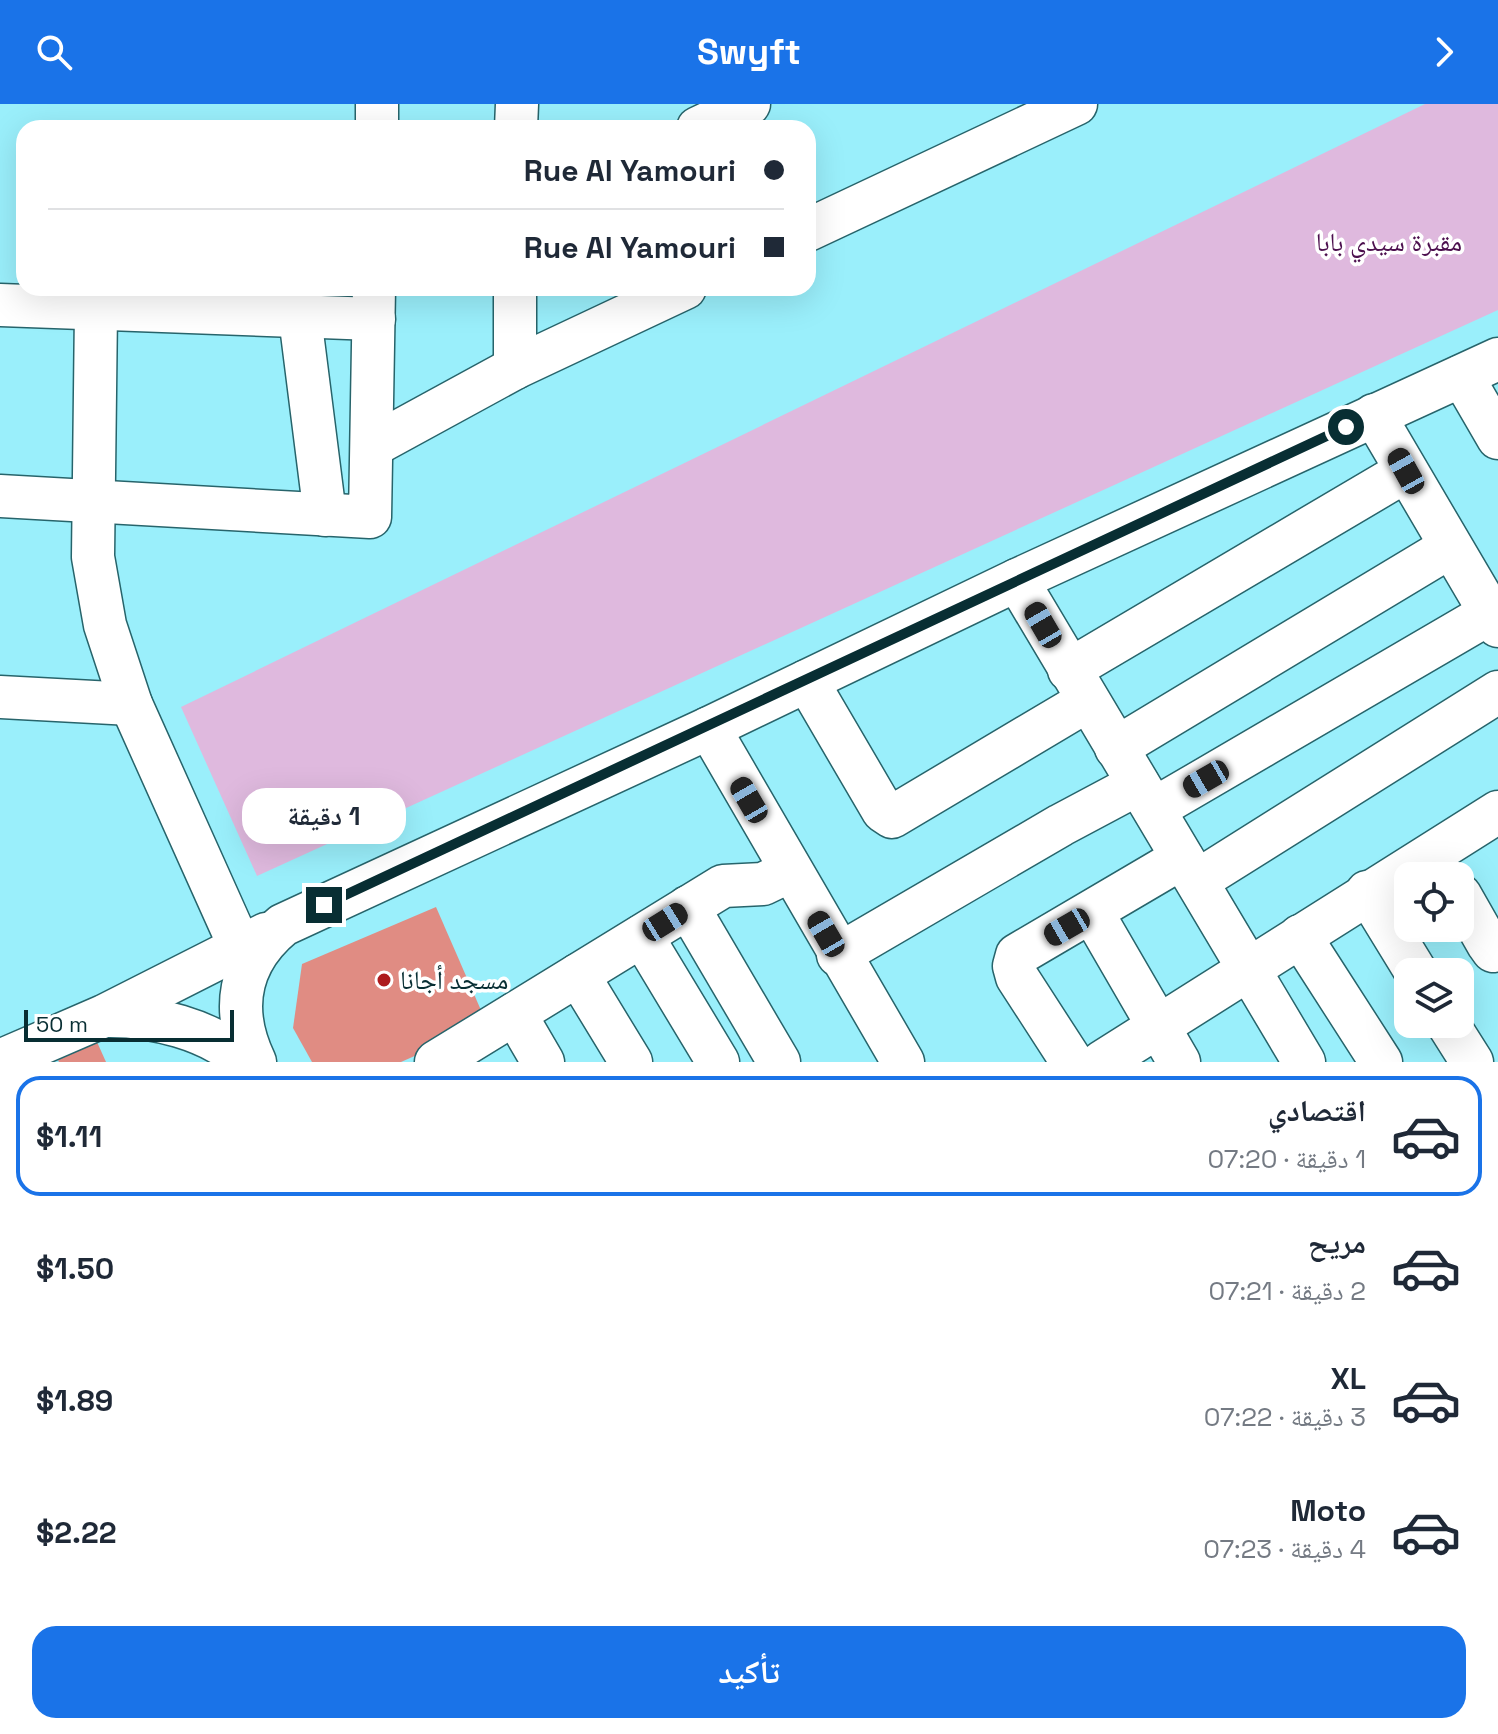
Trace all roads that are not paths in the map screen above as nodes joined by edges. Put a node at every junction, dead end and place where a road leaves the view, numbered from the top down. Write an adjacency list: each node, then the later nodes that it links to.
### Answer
1 (749, 104): 3 (street)
2 (1076, 104): 4 (street)
3 (715, 120)
4 (816, 226)
5 (515, 296): 11 (street)
6 (668, 296): 11 (street)
7 (374, 303): 10 (street); 15 (street)
8 (0, 305): 9 (street)
9 (96, 310): 10 (street); 18 (street)
10 (300, 317): 19 (street)
11 (515, 368): 15 (street)
12 (1480, 368): 13 (street); 14 (street)
13 (1374, 415): 16 (street); 21 (street)
14 (1498, 438)
15 (372, 446): 19 (street)
16 (1406, 471): 20 (street); 24 (street)
17 (0, 496): 18 (street)
18 (92, 501): 19 (street); 27 (street)
19 (325, 515)
20 (1450, 547): 22 (street); 29 (street)
21 (1017, 580): 23 (street); 24 (street)
22 (1494, 619): 30 (street)
23 (807, 681): 24 (street); 28 (street)
24 (1078, 686): 29 (street)
25 (1498, 692): 33 (street)
26 (0, 697): 27 (street)
27 (131, 704): 46 (street)
28 (709, 728): 34 (street); 40 (street)
29 (1116, 748): 30 (street)
30 (1146, 797): 33 (street); 44 (street)
31 (1498, 812): 32 (street)
32 (1443, 862)
33 (1189, 870): 38 (street); 47 (street)
34 (790, 871): 37 (street); 44 (street)
35 (1394, 882): 36 (street)
36 (1367, 892): 42 (street); 45 (street)
37 (688, 907): 41 (street); 62 (street)
38 (1092, 912): 52 (street); 64 (street)
39 (1474, 917): 43 (street)
40 (283, 925): 46 (street); 49 (street)
41 (642, 936): 48 (street); 61 (street)
42 (1300, 936): 47 (street); 68 (street)
43 (1496, 952)
44 (838, 955): 63 (street)
45 (1407, 958)
46 (208, 963): 49 (street); 51 (street); 53 (street)
47 (1250, 970): 52 (street); 67 (street)
48 (578, 975): 50 (street); 60 (street)
49 (240, 998): 53 (street); 58 (street)
50 (515, 1014): 55 (street); 59 (street)
51 (104, 1016): 53 (street); 56 (street)
52 (1159, 1026): 65 (street); 66 (street)
53 (188, 1030): 57 (street)
54 (1457, 1038): 69 (street)
55 (452, 1058)
56 (0, 1061)
57 (246, 1062)
58 (255, 1062)
59 (543, 1062)
60 (631, 1062)
61 (718, 1062)
62 (779, 1062)
63 (903, 1062)
64 (1072, 1062)
65 (1102, 1062)
66 (1179, 1062)
67 (1304, 1062)
68 (1381, 1062)
69 (1472, 1062)

